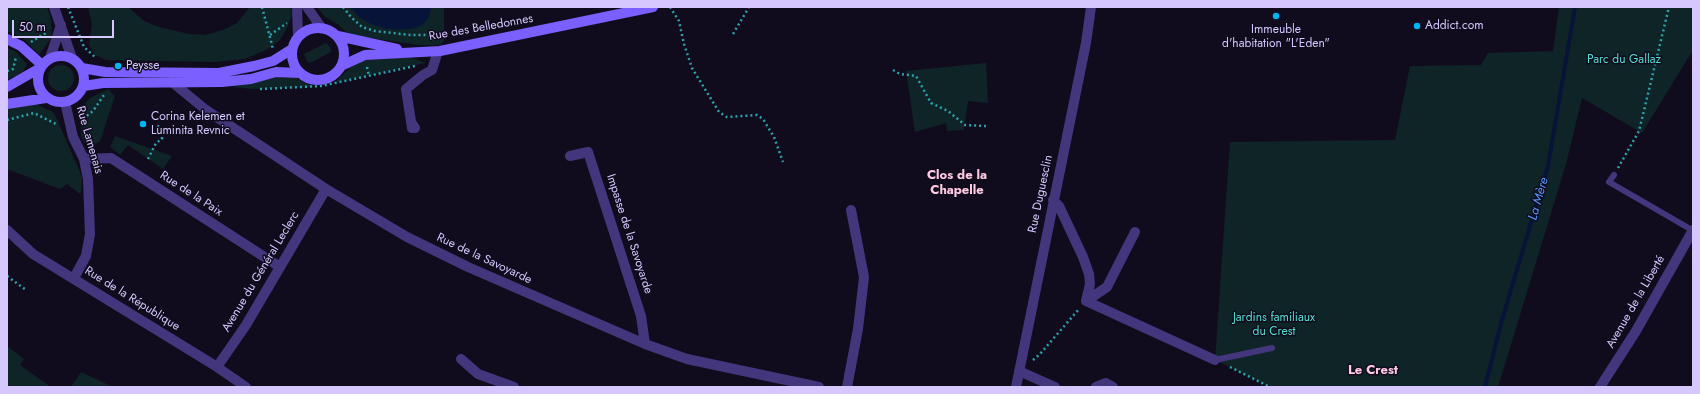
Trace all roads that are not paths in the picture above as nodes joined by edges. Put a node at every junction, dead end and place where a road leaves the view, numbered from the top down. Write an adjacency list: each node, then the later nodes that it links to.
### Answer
1 (54, 7): 6 (street)
2 (297, 7): 8 (street)
3 (307, 7): 7 (street)
4 (653, 7): 11 (main road, Rue des Belledonnes)
5 (1091, 7): 31 (street, Rue Duguesclin)
6 (61, 25): 14 (street); 15 (street)
7 (321, 27): 8 (main road); 9 (main road)
8 (298, 36): 12 (main road)
9 (338, 36): 13 (main road, Rue des Belledonnes); 16 (main road)
10 (7, 39): 17 (main road)
11 (439, 48): 13 (main road, Rue des Belledonnes); 26 (street)
12 (292, 49): 18 (main road); 19 (main road)
13 (406, 52): 16 (main road, Rue des Belledonnes)
14 (50, 58): 15 (main road); 17 (main road)
15 (72, 58): 18 (main road)
16 (341, 66): 19 (main road)
17 (41, 67): 22 (main road); 23 (main road)
18 (82, 68): 21 (main road)
19 (300, 73): 20 (main road)
20 (172, 82): 21 (main road); 30 (street, Rue de la Savoyarde)
21 (84, 86): 24 (main road)
22 (7, 87)
23 (46, 98): 24 (main road); 25 (main road)
24 (65, 102): 28 (street, Rue Lamenais)
25 (7, 104)
26 (411, 122)
27 (570, 156): 39 (street, Impasse de la Savoyarde)
28 (84, 159): 36 (street, Rue de la Paix); 37 (street, Rue Lamenais)
29 (1614, 175): 34 (lane)
30 (326, 189): 36 (street, Avenue du Général Leclerc); 39 (street, Rue de la Savoyarde)
31 (1053, 200): 38 (street); 44 (street, Rue Duguesclin)
32 (851, 210): 48 (street)
33 (7, 230): 37 (street, Rue de la République)
34 (1693, 230): 53 (street, Avenue de la Liberté)
35 (1135, 232): 38 (street)
36 (280, 267): 43 (street, Avenue du Général Leclerc)
37 (74, 278): 43 (street, Rue de la République)
38 (1086, 301): 42 (street)
39 (646, 344): 47 (street, Rue de la Savoyarde)
40 (1272, 348): 42 (lane)
41 (461, 359): 46 (street)
42 (1215, 360)
43 (217, 367): 45 (street, Rue de la République)
44 (1019, 371): 49 (street, Rue Duguesclin); 50 (street)
45 (246, 387)
46 (514, 387)
47 (818, 387)
48 (847, 387)
49 (1016, 387)
50 (1055, 387)
51 (1096, 387): 52 (street)
52 (1113, 387)
53 (1600, 387)

